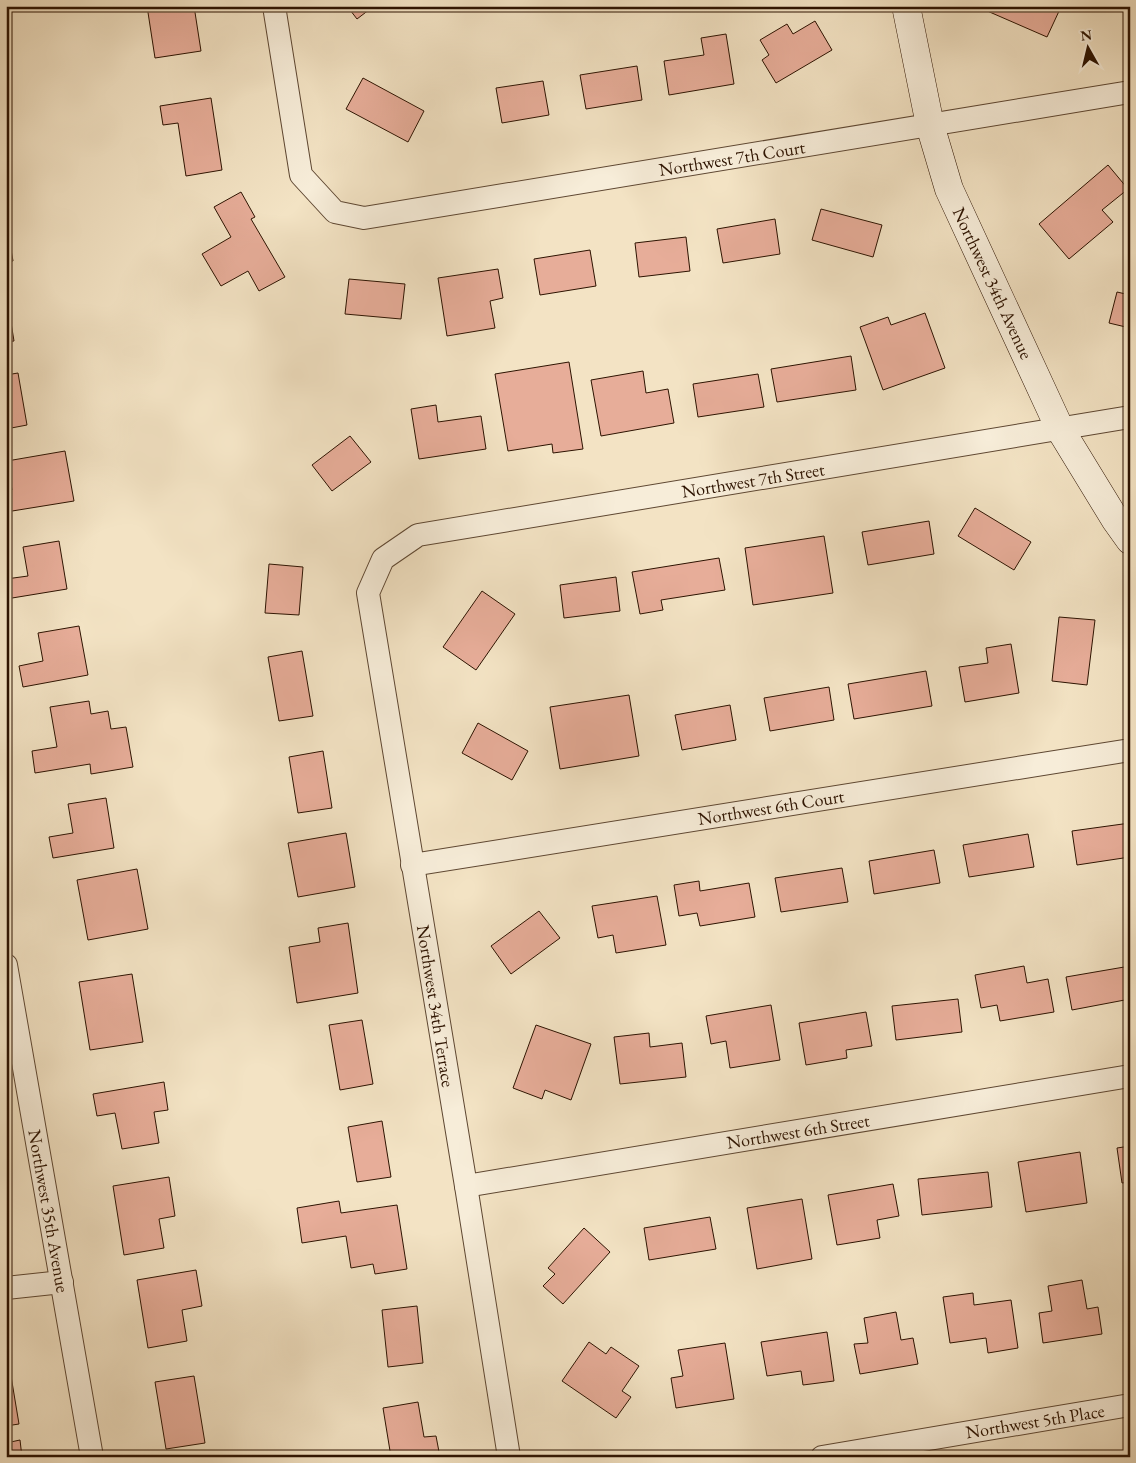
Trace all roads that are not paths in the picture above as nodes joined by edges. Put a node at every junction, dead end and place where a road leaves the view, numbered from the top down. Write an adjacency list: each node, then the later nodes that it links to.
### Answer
1 (274, 6): 4 (street, Northwest 7th Court)
2 (906, 6): 4 (street, Northwest 34th Avenue)
3 (1130, 92): 4 (street, Northwest 7th Court)
4 (930, 125): 6 (street, Northwest 34th Avenue)
5 (1130, 417): 6 (street, Northwest 7th Street)
6 (1060, 429): 7 (street, Northwest 34th Avenue); 8 (street, Northwest 7th Street)
7 (1130, 540)
8 (383, 559): 10 (street, Northwest 34th Terrace)
9 (1130, 750): 10 (street, Northwest 6th Court)
10 (412, 865): 13 (street, Northwest 34th Terrace)
11 (7, 974): 14 (street, Northwest 35th Avenue)
12 (1130, 1076): 13 (street, Northwest 6th Street)
13 (466, 1186): 18 (street, Northwest 34th Terrace)
14 (62, 1282): 15 (street); 17 (street, Northwest 35th Avenue)
15 (6, 1288)
16 (1130, 1406): 19 (street, Northwest 5th Place)
17 (92, 1457)
18 (509, 1457)
19 (822, 1457)

